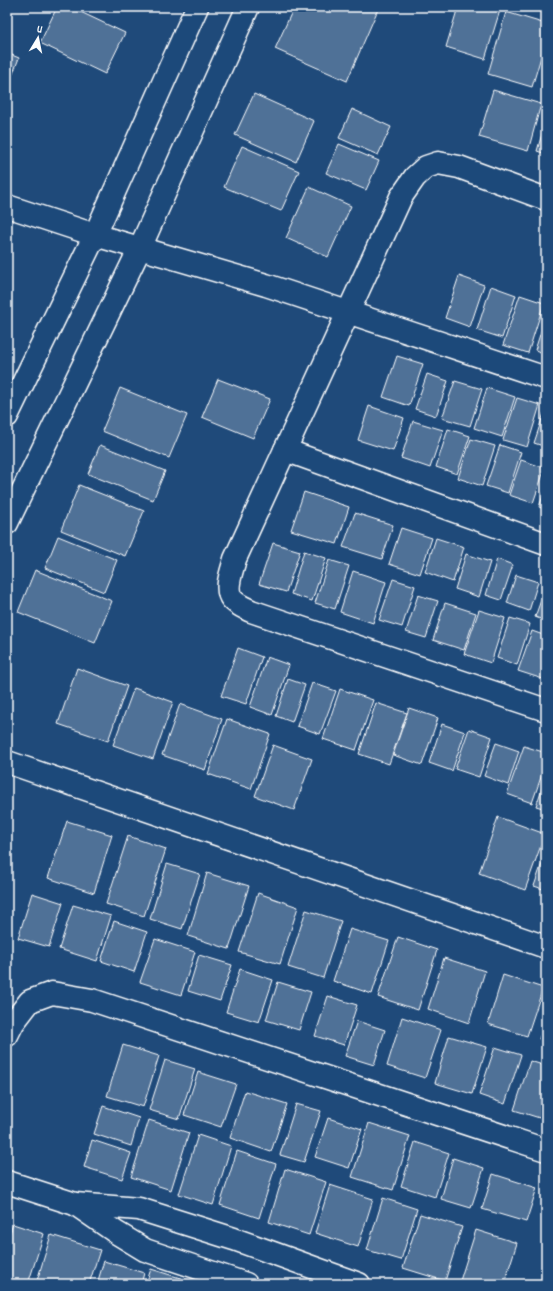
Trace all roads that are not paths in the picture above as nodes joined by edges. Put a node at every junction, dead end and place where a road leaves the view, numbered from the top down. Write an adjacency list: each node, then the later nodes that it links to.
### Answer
1 (197, 7): 5 (street)
2 (248, 7): 6 (street)
3 (546, 199): 7 (street)
4 (7, 206): 5 (street)
5 (95, 235): 6 (street); 9 (street)
6 (140, 248): 7 (street); 11 (street)
7 (347, 313): 8 (street); 10 (street)
8 (546, 378)
9 (7, 416)
10 (285, 450): 12 (street); 13 (street)
11 (7, 523)
12 (546, 544)
13 (546, 710)
14 (7, 762): 15 (street)
15 (546, 947)
16 (7, 1035): 17 (street)
17 (546, 1150)
18 (7, 1182): 19 (street)
19 (75, 1204): 20 (street); 21 (street)
20 (246, 1284)
21 (360, 1284)

